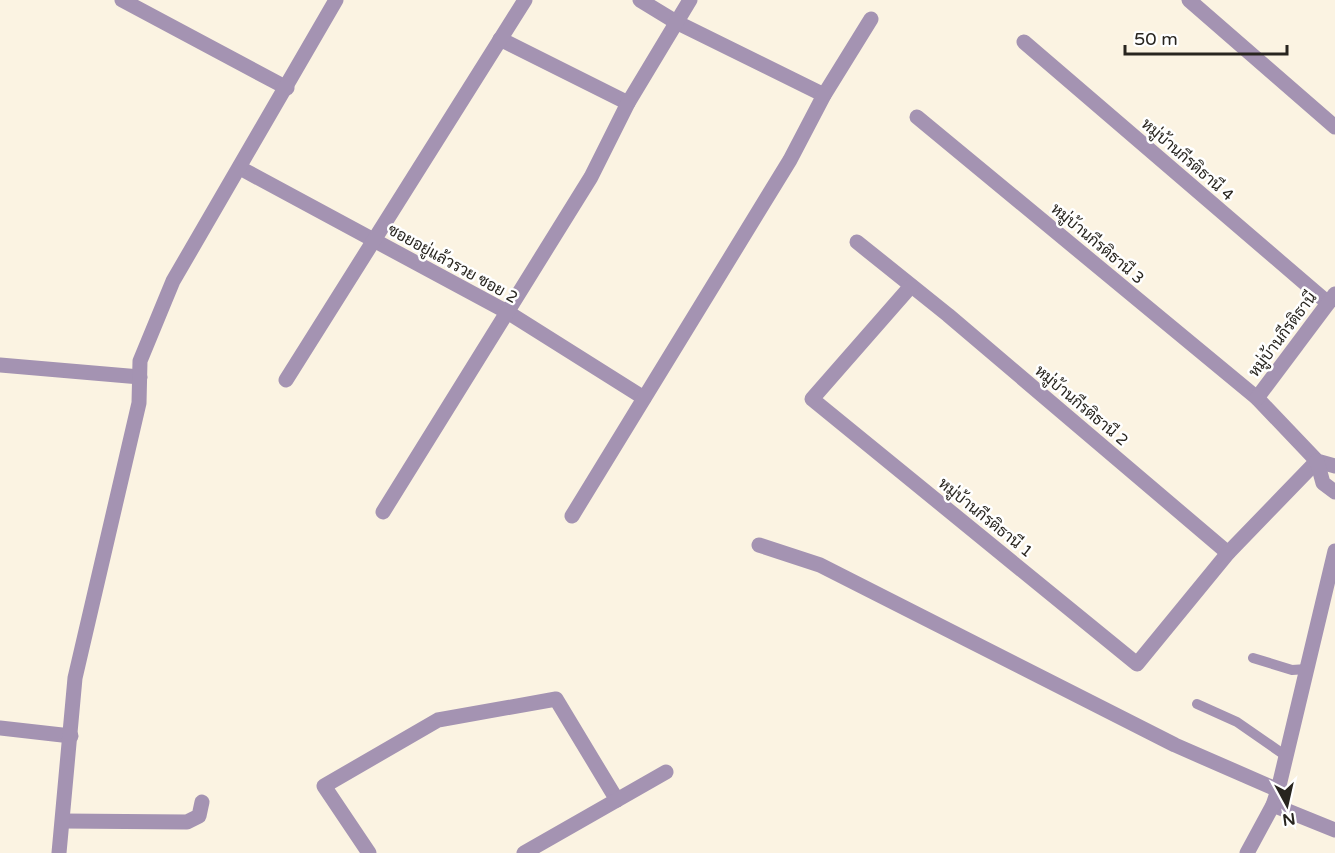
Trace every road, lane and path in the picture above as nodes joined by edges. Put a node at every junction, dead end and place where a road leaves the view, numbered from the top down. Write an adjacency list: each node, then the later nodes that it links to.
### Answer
1 (122, 0): 11 (street)
2 (336, 0): 11 (street)
3 (525, 0): 9 (street)
4 (640, 0): 8 (street)
5 (690, 0): 8 (street)
6 (1189, 0): 15 (street)
7 (871, 19): 12 (street)
8 (676, 22): 12 (street); 13 (street)
9 (500, 39): 13 (street); 17 (street)
10 (1024, 42): 20 (street, หมู่บ้านกีรติธานี 4)
11 (287, 88): 16 (street)
12 (824, 95): 25 (street)
13 (628, 103): 21 (street)
14 (917, 117): 26 (street, หมู่บ้านกีรติธานี 3)
15 (1335, 127)
16 (240, 168): 17 (street, ซอยอยู่แล้วรวย ซอย 2); 23 (street)
17 (373, 240): 21 (street, ซอยอยู่แล้วรวย ซอย 2); 24 (street)
18 (856, 242): 19 (street, หมู่บ้านกีรติธานี 2)
19 (911, 286): 33 (street, หมู่บ้านกีรติธานี 2); 33 (street, หมู่บ้านกีรติธานี 1)
20 (1332, 299): 26 (street, หมู่บ้านกีรติธานี)
21 (508, 313): 25 (street, ซอยอยู่แล้วรวย ซอย 2); 30 (street)
22 (0, 364): 23 (street)
23 (140, 377): 39 (street)
24 (286, 380)
25 (644, 398): 31 (street)
26 (1257, 398): 27 (street, หมู่บ้านกีรติธานี)
27 (1317, 461): 28 (street); 29 (street); 33 (street)
28 (1335, 466)
29 (1335, 492)
30 (383, 512)
31 (572, 516)
32 (759, 545): 42 (street)
33 (1228, 553)
34 (1335, 553): 36 (street)
35 (1253, 658): 36 (lane)
36 (1307, 669): 40 (street)
37 (1197, 704): 40 (lane)
38 (0, 728): 39 (street)
39 (71, 736): 45 (street)
40 (1286, 756): 42 (street)
41 (666, 772): 43 (street)
42 (1275, 798): 46 (street); 50 (street)
43 (617, 800): 48 (street); 49 (street)
44 (202, 802): 45 (street)
45 (63, 821): 47 (street)
46 (1334, 826)
47 (59, 853)
48 (369, 853)
49 (524, 853)
50 (1247, 853)

